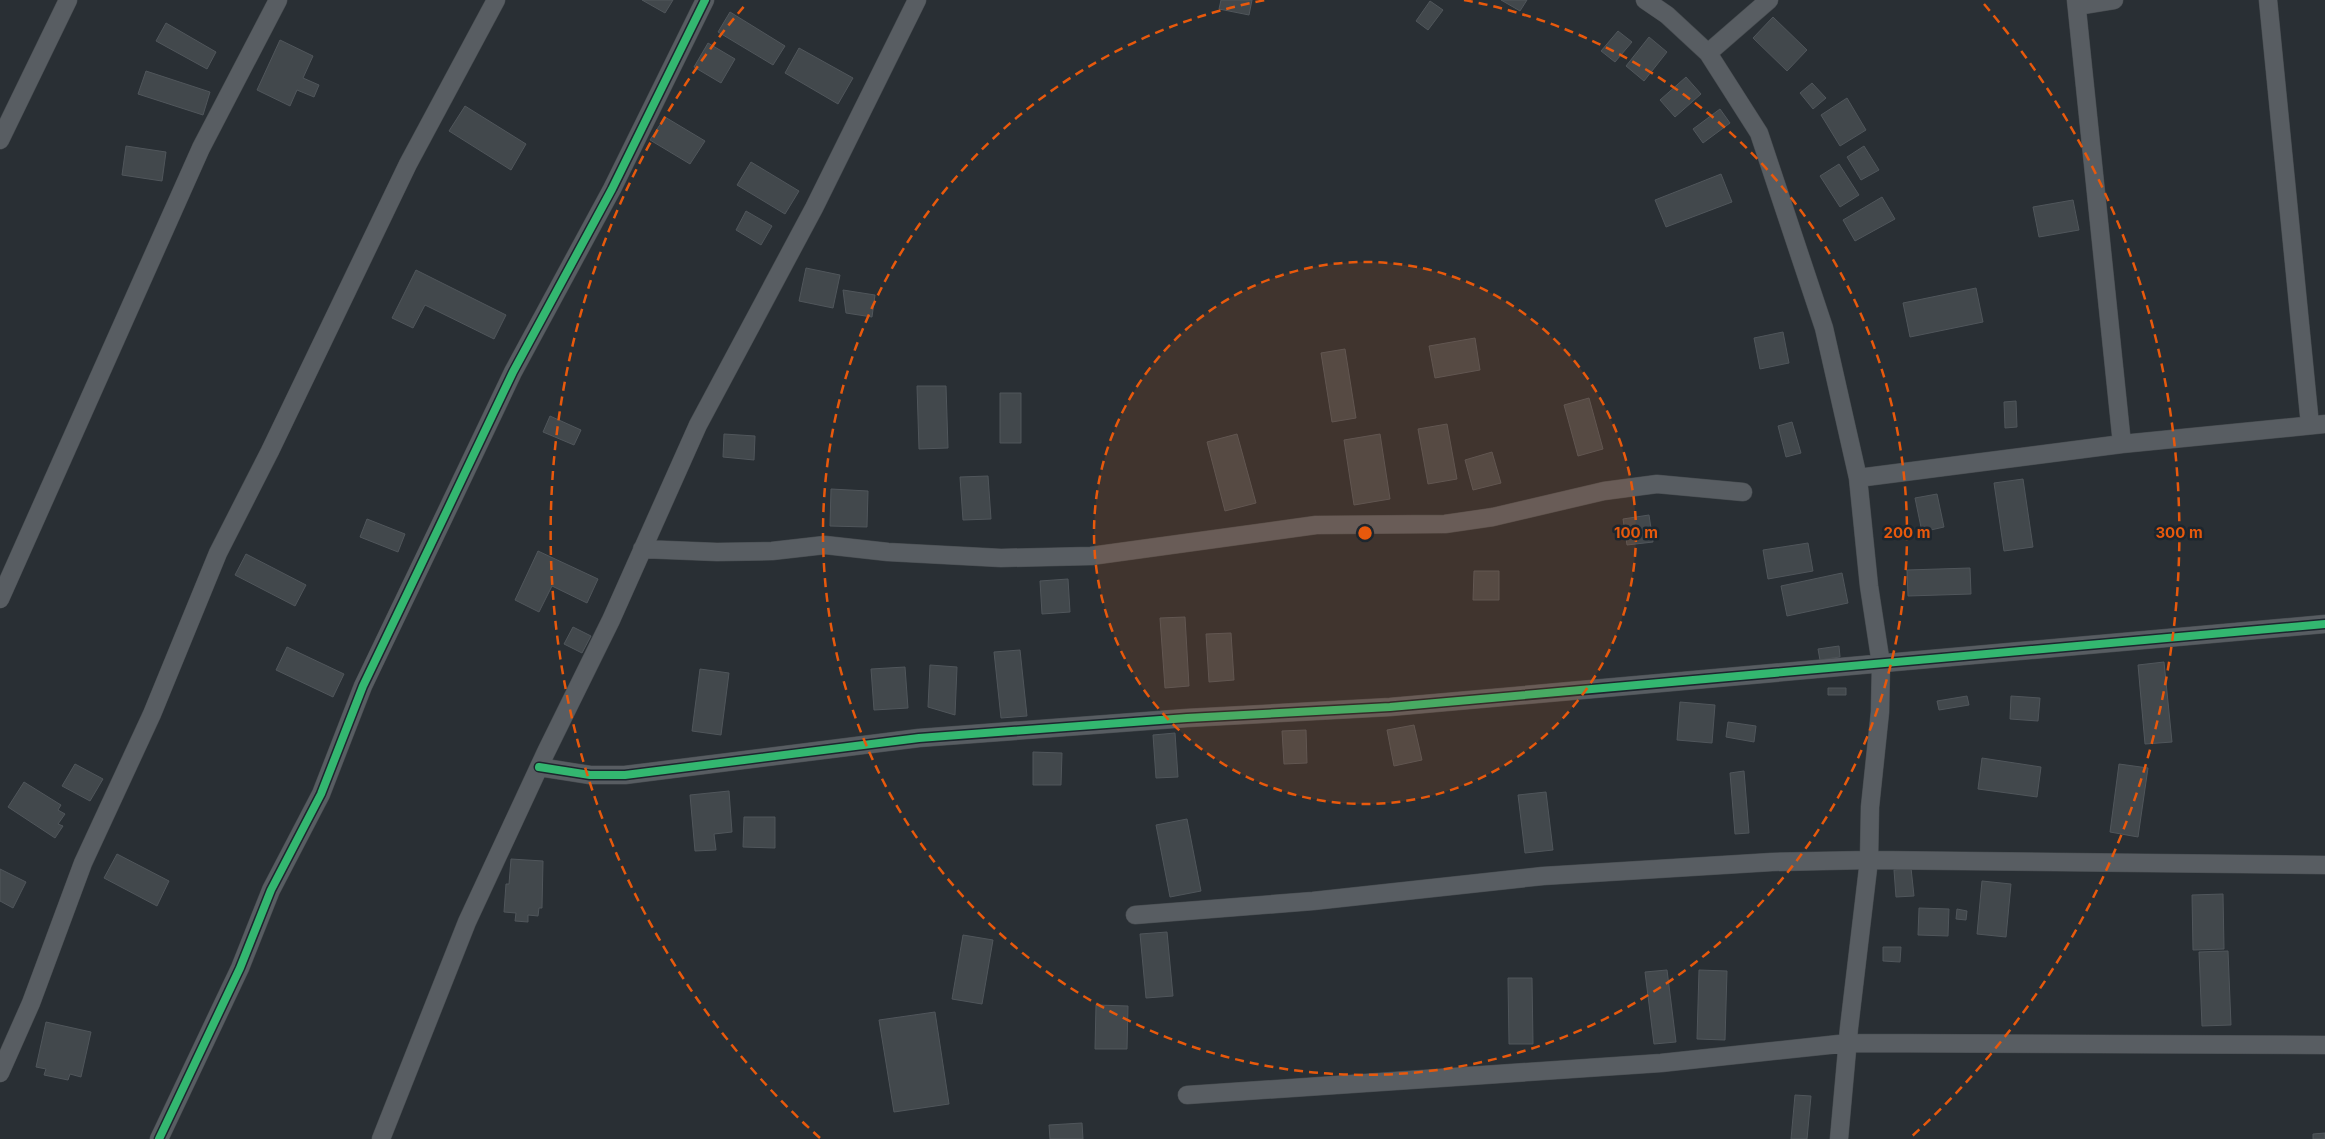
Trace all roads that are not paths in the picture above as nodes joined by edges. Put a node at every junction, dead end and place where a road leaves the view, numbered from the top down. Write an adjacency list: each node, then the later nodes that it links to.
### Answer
1 (68, 0): 12 (street)
2 (278, 0): 18 (street)
3 (496, 0): 27 (street)
4 (705, 0): 29 (street)
5 (917, 0): 17 (street)
6 (1645, 0): 11 (street)
7 (1769, 0): 11 (street)
8 (2114, 0): 10 (street)
9 (2268, 0): 13 (street)
10 (2076, 3): 14 (street)
11 (1708, 53): 15 (street)
12 (0, 140)
13 (2317, 424): 14 (street)
14 (2122, 444): 15 (street)
15 (1858, 478): 20 (street)
16 (1743, 492): 17 (street)
17 (642, 549): 21 (street)
18 (0, 600)
19 (2325, 624): 20 (street)
20 (1881, 664): 21 (street); 22 (street)
21 (538, 767): 30 (street)
22 (1869, 860): 23 (street); 24 (street); 25 (street)
23 (2325, 865)
24 (1135, 915)
25 (1848, 1043): 26 (street); 28 (street); 31 (street)
26 (2325, 1045)
27 (0, 1073)
28 (1187, 1095)
29 (158, 1139)
30 (381, 1139)
31 (1839, 1139)

